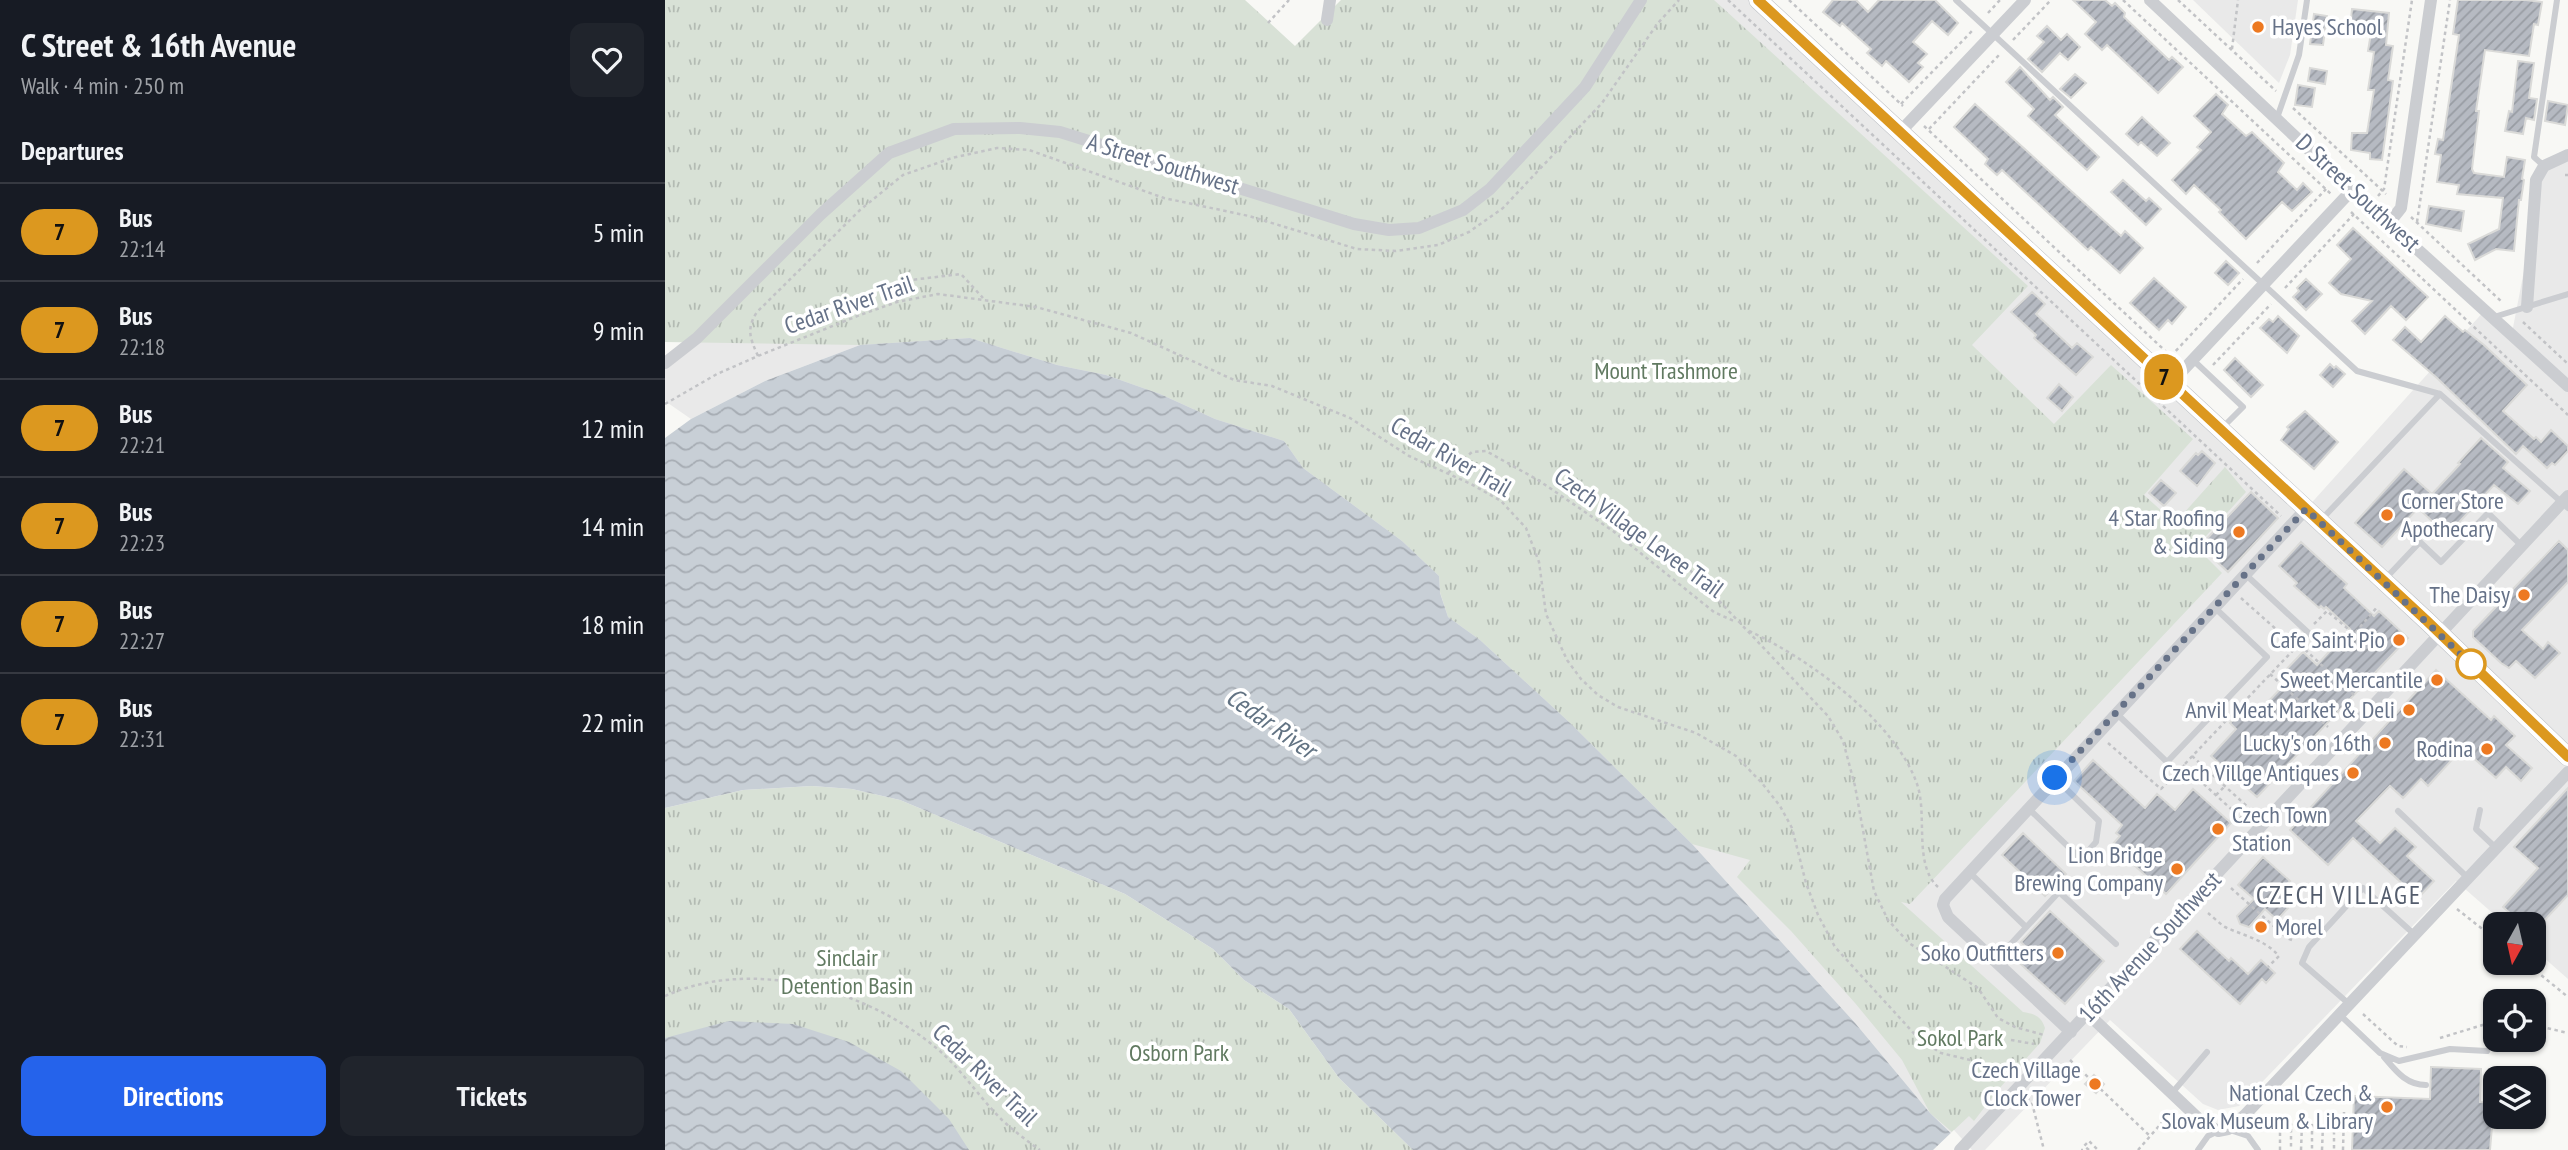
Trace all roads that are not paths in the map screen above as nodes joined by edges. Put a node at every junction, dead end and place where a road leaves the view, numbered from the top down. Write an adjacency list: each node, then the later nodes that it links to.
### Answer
1 (1330, 0): 10 (street)
2 (1641, 0): 23 (street, A Street Southwest)
3 (1758, 0): 13 (main road)
4 (1956, 0): 11 (lane)
5 (2025, 0): 11 (street)
6 (2150, 0): 12 (street, D Street Southwest)
7 (2307, 0): 12 (lane)
8 (2431, 0): 17 (street)
9 (2557, 0): 15 (lane)
10 (1327, 20)
11 (1993, 35): 13 (street); 18 (lane)
12 (2277, 118): 16 (street, D Street Southwest)
13 (1900, 132): 24 (main road)
14 (2568, 155): 15 (street)
15 (2544, 166): 20 (street)
16 (2352, 190): 17 (street, D Street Southwest); 18 (street)
17 (2389, 223): 21 (street, D Street Southwest)
18 (2263, 285): 22 (street); 26 (lane)
19 (2568, 294): 20 (lane)
20 (2527, 307): 21 (lane)
21 (2494, 317): 25 (street, D Street Southwest)
22 (2193, 360): 24 (street); 27 (lane)
23 (665, 363)
24 (2171, 383): 27 (main road)
25 (2568, 386)
26 (2440, 394): 28 (lane); 30 (lane)
27 (2221, 430): 29 (main road)
28 (2566, 502): 31 (street, 16th Avenue Southwest)
29 (2306, 509): 30 (main road); 32 (street)
30 (2319, 522): 33 (main road)
31 (2522, 546): 33 (lane); 35 (street, 16th Avenue Southwest)
32 (2245, 574): 34 (street); 36 (lane)
33 (2383, 581): 35 (main road)
34 (2214, 607): 37 (street); 37 (lane)
35 (2440, 634): 38 (main road); 52 (street, 16th Avenue Southwest)
36 (2313, 637)
37 (2115, 713): 40 (street)
38 (2568, 757)
39 (2568, 772): 44 (street)
40 (2055, 778): 41 (street); 41 (lane)
41 (2027, 807): 45 (street)
42 (2480, 810): 44 (lane)
43 (2398, 811): 46 (lane)
44 (2496, 848): 46 (street)
45 (1969, 872): 47 (lane); 50 (street)
46 (2468, 877): 48 (street)
47 (2026, 927): 49 (lane); 50 (lane)
48 (2414, 934): 51 (street); 51 (lane)
49 (2116, 944)
50 (1995, 961): 54 (street)
51 (2348, 1003): 53 (street)
52 (2088, 1014): 54 (street, 16th Avenue Southwest); 59 (street)
53 (2339, 1014): 57 (lane); 60 (street)
54 (2071, 1032): 61 (street, 16th Avenue Southwest)
55 (2483, 1051): 57 (lane)
56 (2207, 1052): 59 (lane)
57 (2380, 1053): 58 (lane)
58 (2427, 1085)
59 (2172, 1093): 60 (street)
60 (2223, 1130): 62 (lane); 63 (lane)
61 (1960, 1150)
62 (2198, 1150)
63 (2258, 1150)

